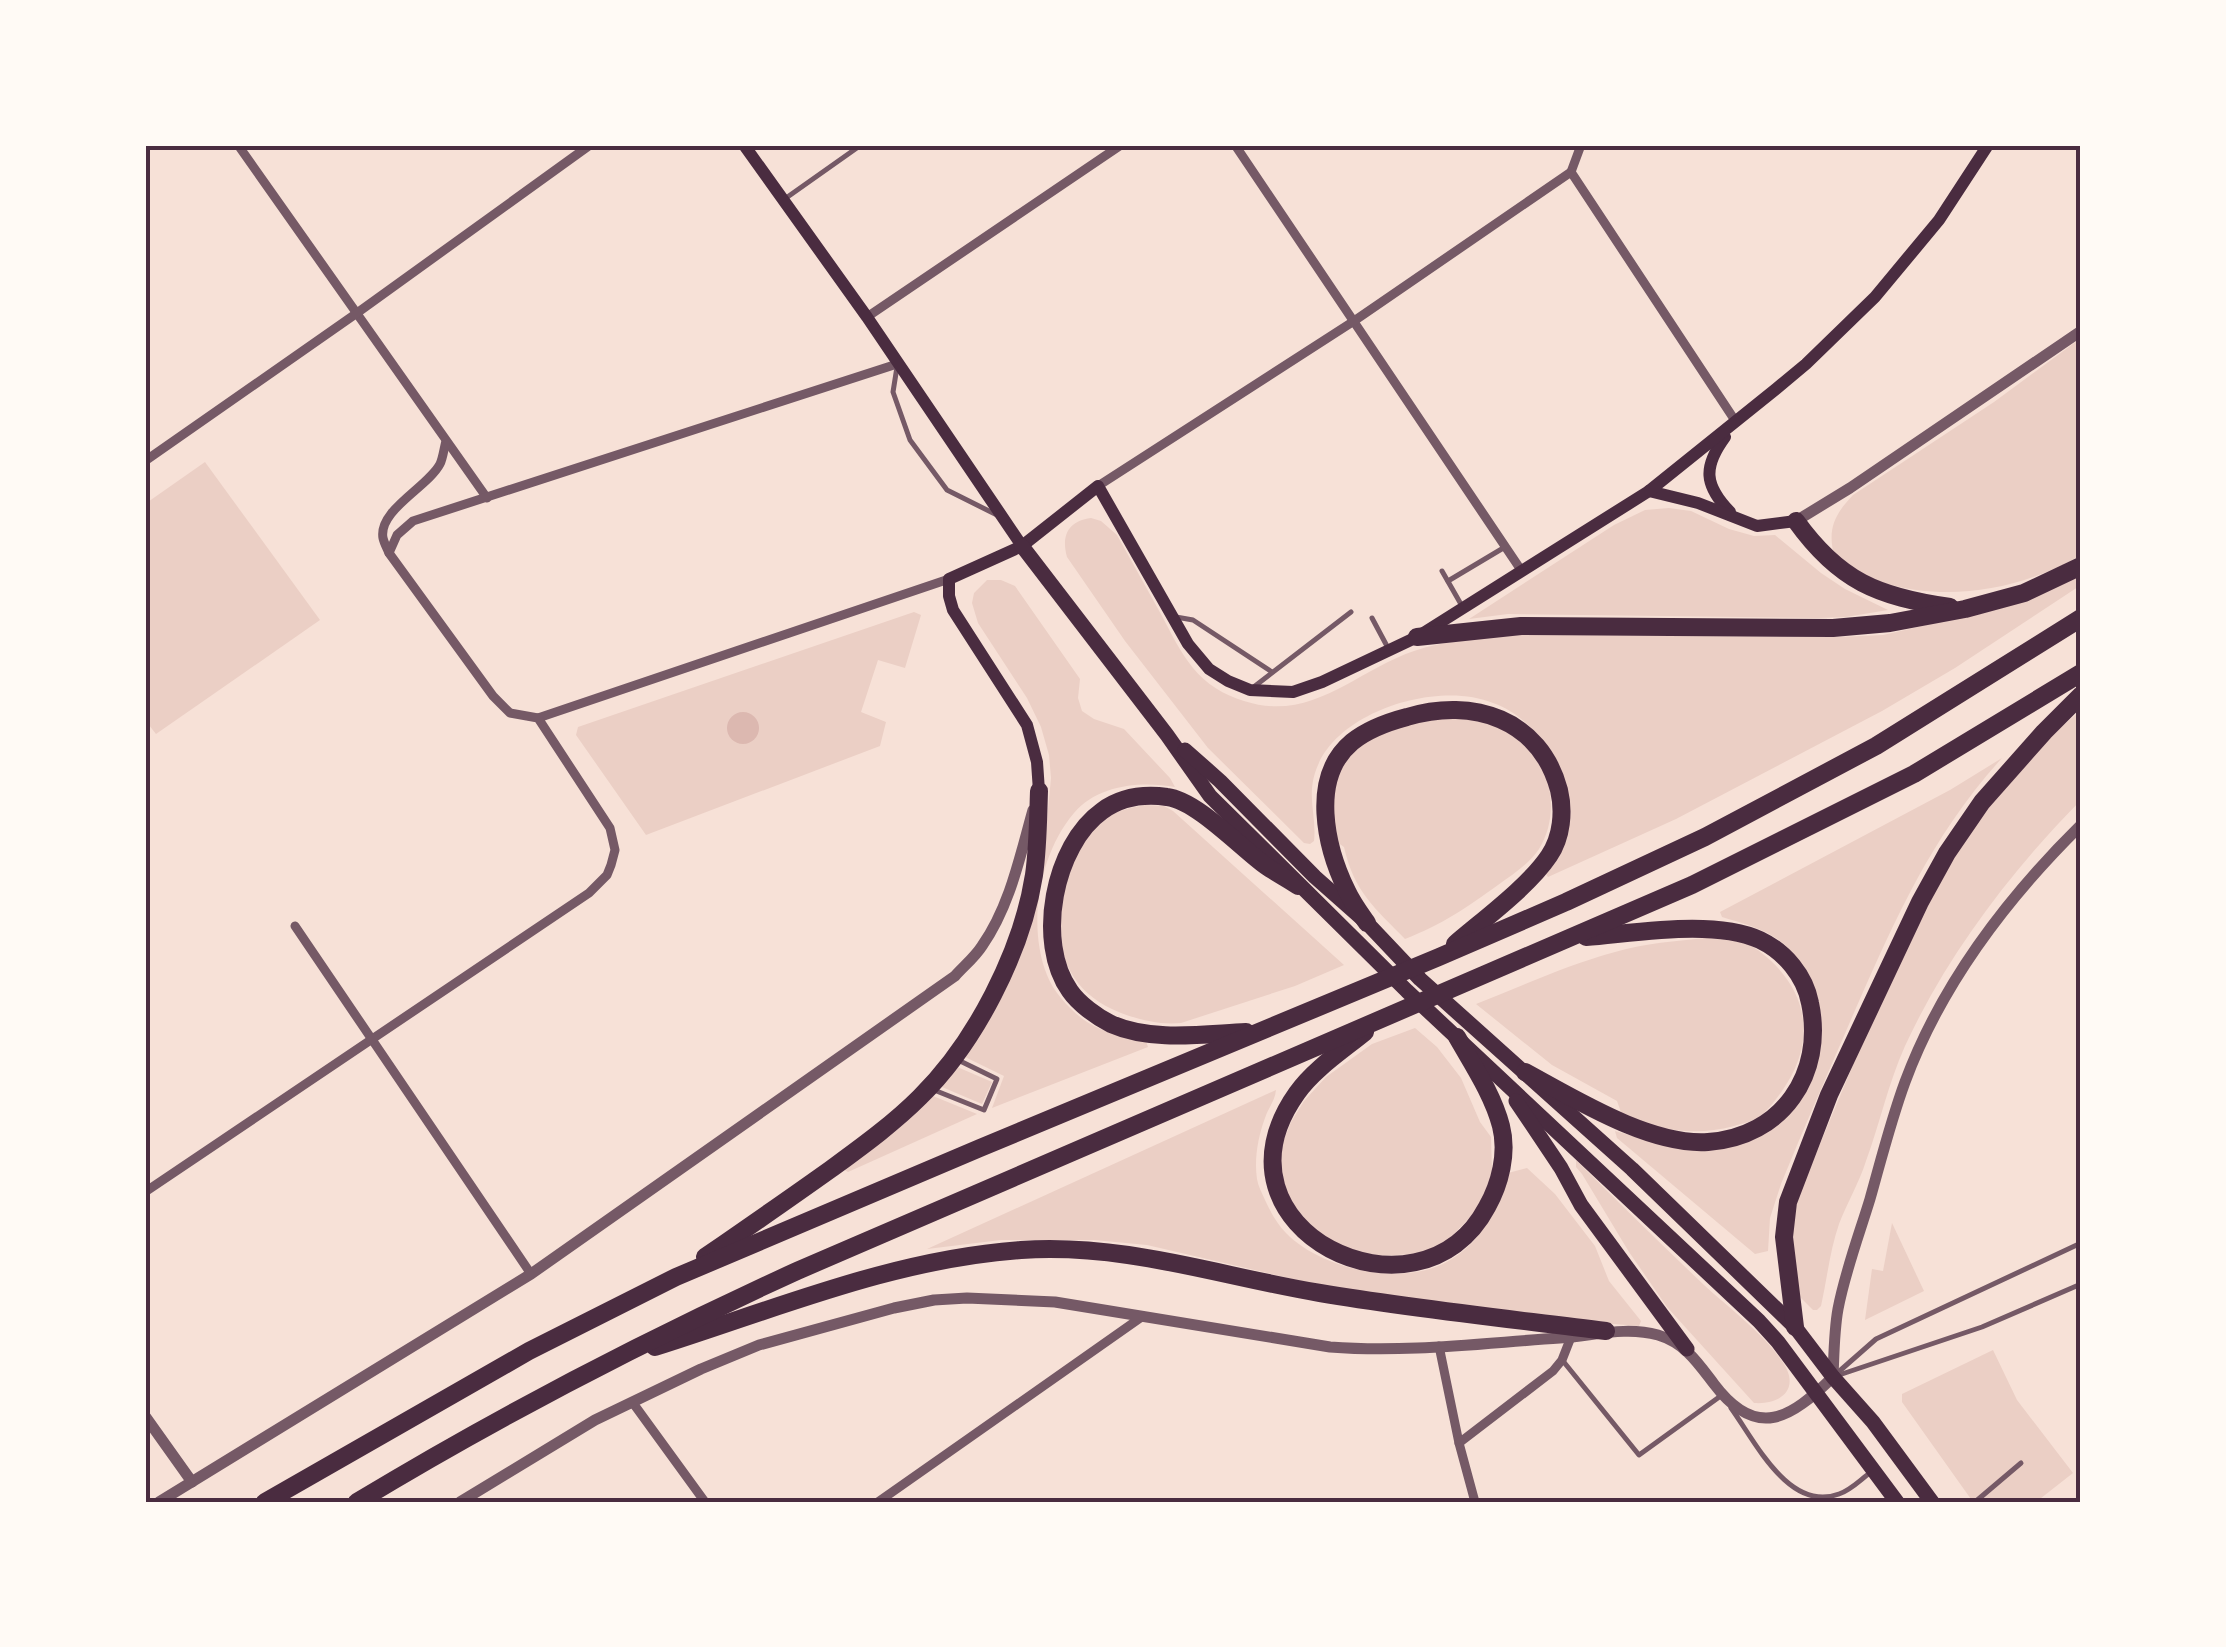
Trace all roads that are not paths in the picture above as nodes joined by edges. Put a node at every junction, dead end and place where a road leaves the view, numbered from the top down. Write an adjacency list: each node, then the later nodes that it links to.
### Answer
1 (238, 145): 11 (street)
2 (590, 145): 11 (street)
3 (861, 145): 10 (lane)
4 (1121, 145): 12 (street)
5 (1235, 145): 13 (street)
6 (1581, 145): 9 (street)
7 (1988, 145): 16 (main road)
8 (750, 147): 10 (main road)
9 (1571, 172): 13 (street); 16 (street)
10 (783, 200): 12 (main road)
11 (357, 313): 17 (street); 18 (street)
12 (867, 317): 15 (main road)
13 (1354, 321): 19 (street); 26 (street)
14 (2081, 330): 24 (street)
15 (897, 364): 21 (street); 22 (main road); 22 (lane)
16 (1736, 422): 20 (main road); 23 (main road)
17 (446, 441): 21 (street); 27 (street)
18 (145, 461)
19 (1098, 486): 25 (main road); 36 (main road)
20 (1650, 491): 23 (main road); 29 (main road)
21 (487, 498): 27 (street)
22 (1002, 517): 25 (main road)
23 (1735, 517): 24 (main road)
24 (1796, 520): 34 (highway)
25 (1022, 546): 31 (main road); 46 (main road)
26 (1505, 547): 29 (street); 32 (lane)
27 (389, 552): 45 (street)
28 (2081, 566): 34 (highway)
29 (1521, 570): 33 (main road)
30 (1442, 571): 32 (lane)
31 (949, 579): 45 (street); 47 (main road)
32 (1448, 581): 33 (lane)
33 (1463, 609): 39 (main road)
34 (1965, 609): 39 (highway)
35 (1352, 612): 41 (lane)
36 (1173, 616): 41 (lane); 43 (main road)
37 (1372, 618): 40 (lane)
38 (2081, 618): 53 (highway)
39 (1417, 638): 40 (main road)
40 (1390, 650): 43 (main road)
41 (1272, 672): 43 (lane)
42 (2081, 673): 52 (highway)
43 (1250, 690)
44 (2081, 696): 68 (highway)
45 (538, 718): 57 (street)
46 (1167, 734): 49 (main road); 50 (main road)
47 (1039, 792): 58 (highway); 64 (street)
48 (2081, 825): 75 (street)
49 (1298, 886): 55 (highway); 56 (main road)
50 (1367, 923): 53 (highway); 59 (main road)
51 (295, 926): 57 (street)
52 (1571, 938): 54 (highway); 59 (highway)
53 (1439, 957): 55 (highway)
54 (1381, 1019): 56 (highway); 74 (highway)
55 (1262, 1031): 65 (highway)
56 (1457, 1037): 60 (main road)
57 (372, 1041): 62 (street); 64 (street)
58 (954, 1058): 61 (highway); 61 (lane)
59 (1525, 1072): 68 (main road)
60 (1500, 1077): 72 (main road); 76 (main road)
61 (929, 1088): 65 (highway)
62 (145, 1192)
63 (2081, 1243): 75 (lane)
64 (531, 1274): 83 (street)
65 (676, 1278): 85 (highway)
66 (2081, 1284): 75 (lane)
67 (1143, 1316): 71 (street); 78 (street); 89 (street)
68 (1795, 1328): 75 (main road)
69 (1606, 1331): 70 (street); 72 (street); 74 (highway)
70 (1571, 1337): 71 (street); 73 (street)
71 (1439, 1346): 80 (street)
72 (1688, 1349): 77 (street)
73 (1562, 1360): 77 (lane); 80 (street)
74 (598, 1366): 86 (highway)
75 (1833, 1377): 76 (street); 92 (main road)
76 (1817, 1393): 77 (street); 82 (main road)
77 (1722, 1394): 82 (lane)
78 (632, 1402): 87 (street); 88 (street)
79 (145, 1416): 83 (street)
80 (1459, 1443): 90 (street)
81 (2021, 1463): 93 (lane)
82 (1873, 1470): 91 (main road)
83 (192, 1482): 84 (street)
84 (158, 1502)
85 (265, 1502)
86 (357, 1502)
87 (460, 1502)
88 (705, 1502)
89 (878, 1502)
90 (1475, 1502)
91 (1897, 1502)
92 (1932, 1502)
93 (1975, 1502)

